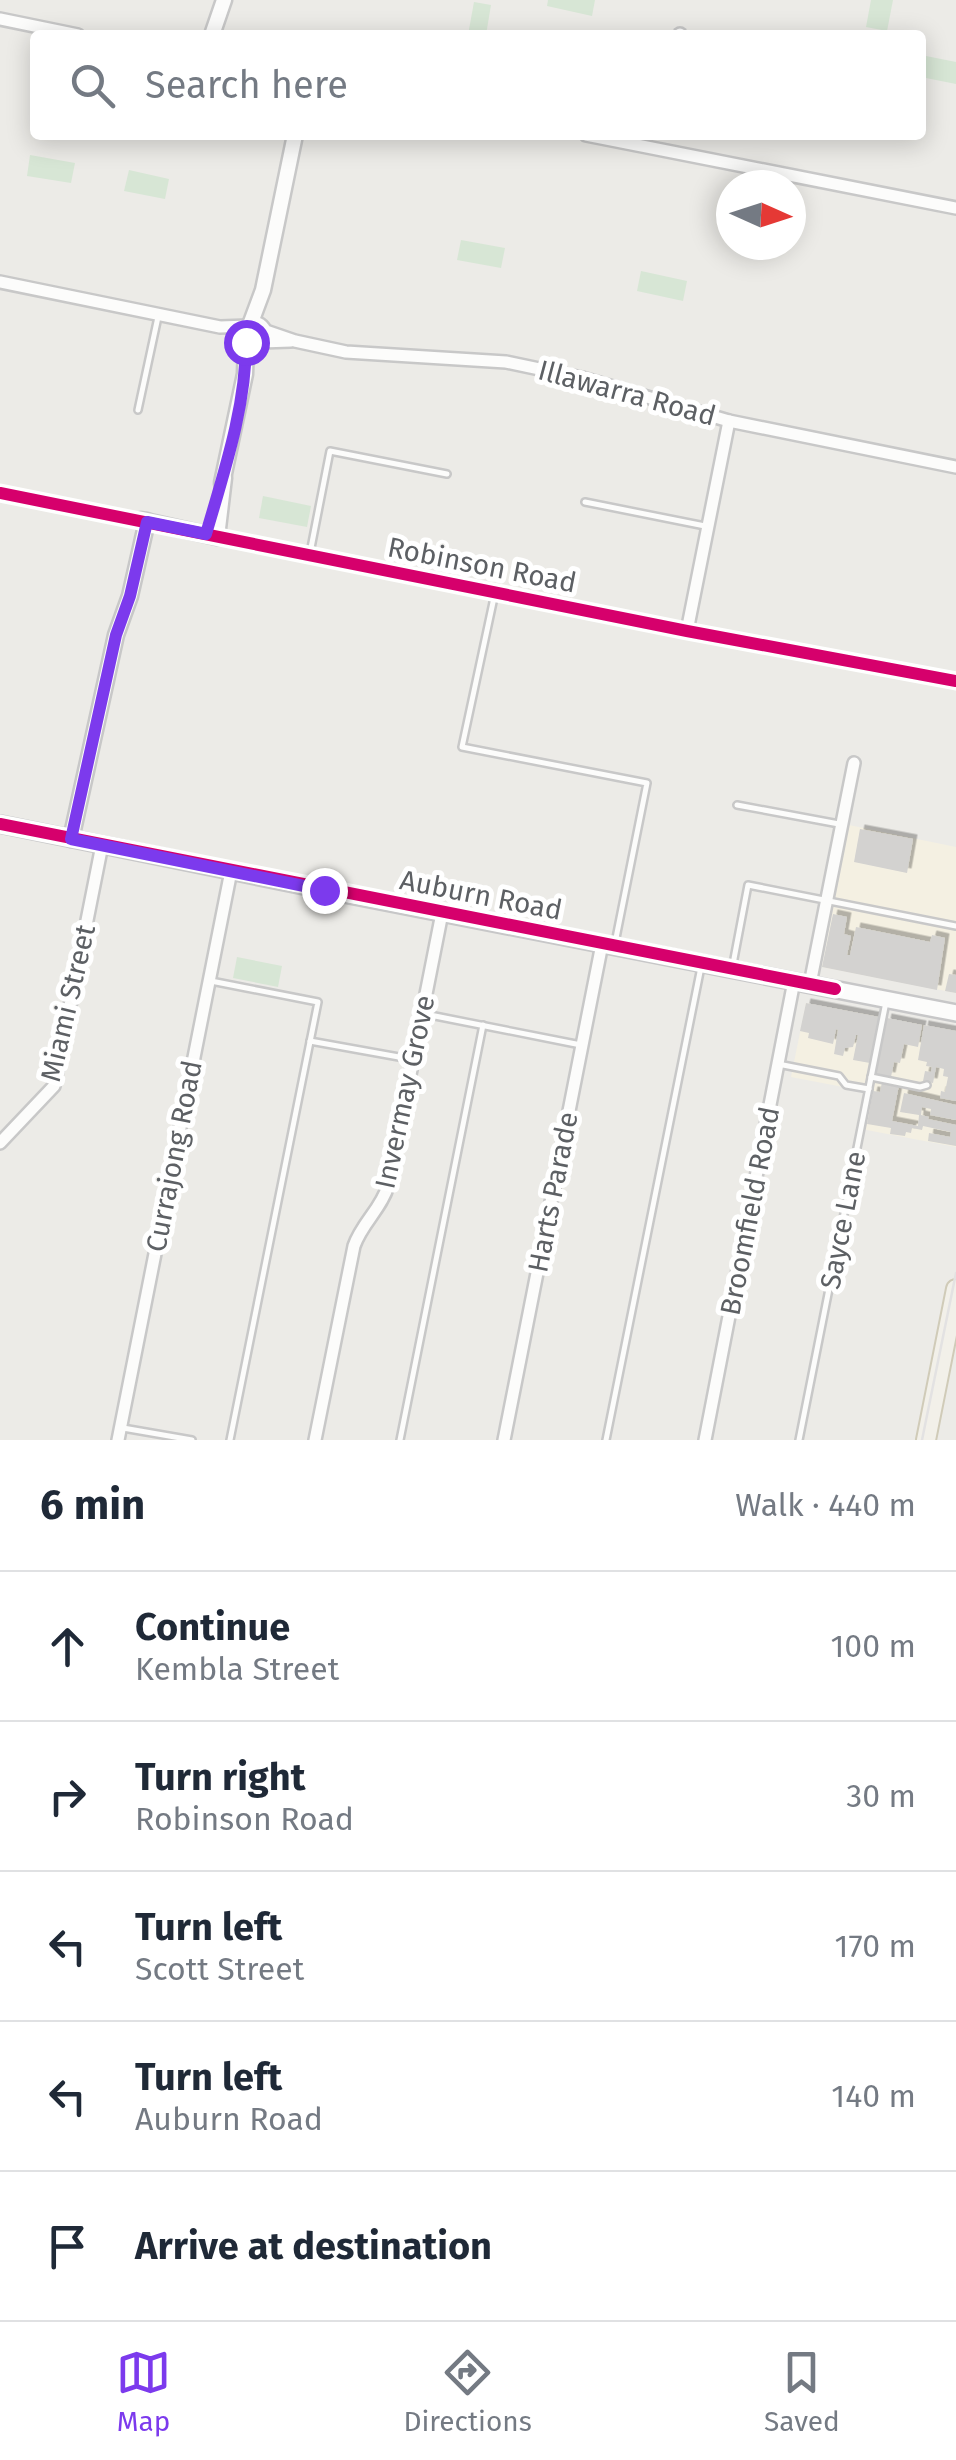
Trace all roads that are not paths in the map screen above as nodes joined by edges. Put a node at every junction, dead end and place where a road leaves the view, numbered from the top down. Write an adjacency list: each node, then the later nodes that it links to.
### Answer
1 (223, 5): 4 (street); 5 (street)
2 (0, 19): 3 (street)
3 (54, 30)
4 (214, 30)
5 (221, 30)
6 (294, 140): 13 (street)
7 (611, 140): 9 (street)
8 (659, 140): 9 (street)
9 (657, 149): 10 (street)
10 (956, 208)
11 (0, 282): 12 (street, Illawarra Road)
12 (159, 314): 13 (street, Illawarra Road); 14 (lane)
13 (254, 334): 15 (street, Illawarra Road); 22 (street)
14 (138, 410)
15 (729, 421): 16 (street, Illawarra Road); 21 (street)
16 (956, 467)
17 (446, 474): 23 (lane)
18 (0, 493): 20 (street, Robinson Road)
19 (585, 502): 21 (lane)
20 (143, 521): 22 (street, Robinson Road); 31 (street)
21 (708, 526): 25 (street)
22 (212, 536): 23 (street, Robinson Road)
23 (310, 556): 24 (street, Robinson Road)
24 (495, 592): 25 (street, Robinson Road); 37 (lane)
25 (687, 631): 26 (street, Robinson Road)
26 (956, 681)
27 (854, 763): 30 (street, Broomfield Road)
28 (737, 805): 30 (lane)
29 (0, 824): 31 (main road, Auburn Road)
30 (842, 824): 34 (street, Broomfield Road)
31 (71, 839): 32 (main road, Auburn Road)
32 (102, 845): 33 (main road, Auburn Road); 53 (street, Miami Street)
33 (232, 871): 35 (main road, Auburn Road); 40 (street, Currajong Road)
34 (826, 901): 36 (lane); 39 (lane); 41 (street, Broomfield Road)
35 (442, 912): 37 (main road, Auburn Road); 43 (street, Invermay Grove)
36 (956, 926)
37 (608, 945): 38 (main road, Auburn Road); 47 (street, Harts Parade)
38 (702, 963): 39 (main road, Auburn Road); 61 (lane)
39 (732, 969): 41 (main road, Auburn Road)
40 (209, 980): 46 (lane); 55 (street, Currajong Road)
41 (802, 983): 42 (main road, Auburn Road); 49 (street, Broomfield Road)
42 (886, 999): 44 (main road, Auburn Road); 50 (lane, Sayce Lane)
43 (422, 1013): 45 (lane); 48 (street, Invermay Grove)
44 (956, 1013)
45 (483, 1026): 47 (lane); 59 (lane)
46 (310, 1041): 48 (lane); 57 (lane)
47 (581, 1045): 60 (street, Harts Parade)
48 (413, 1060): 58 (street, Invermay Grove)
49 (778, 1064): 52 (lane); 62 (street, Broomfield Road)
50 (871, 1077): 51 (lane); 52 (lane, Sayce Lane)
51 (927, 1086)
52 (869, 1089): 63 (lane, Sayce Lane)
53 (0, 1143)
54 (956, 1289): 64 (main road)
55 (119, 1434): 56 (lane)
56 (192, 1440)
57 (230, 1440)
58 (315, 1440)
59 (400, 1440)
60 (504, 1440)
61 (606, 1440)
62 (705, 1440)
63 (799, 1440)
64 (926, 1440)

